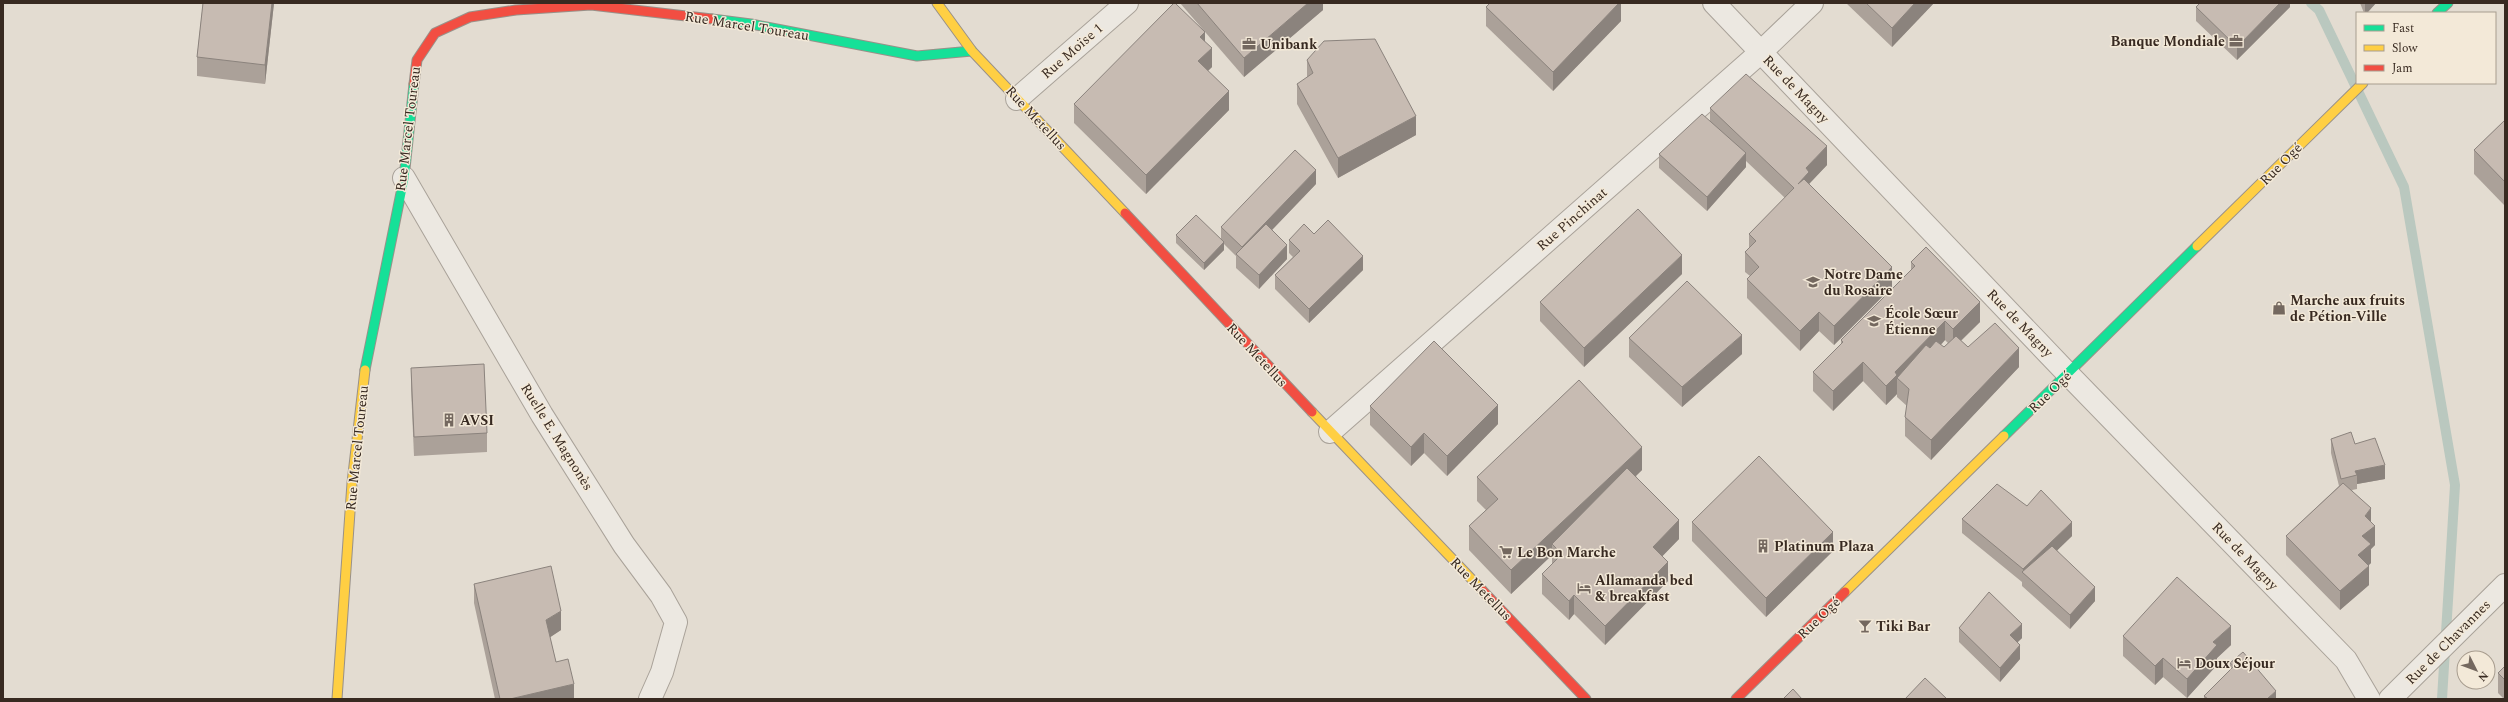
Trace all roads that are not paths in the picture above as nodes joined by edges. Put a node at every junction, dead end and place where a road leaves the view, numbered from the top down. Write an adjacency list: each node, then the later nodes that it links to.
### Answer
1 (937, 3): 7 (street, Rue Metellus)
2 (1127, 3): 10 (street, Rue Moïse 1)
3 (1714, 3): 8 (street, Rue de Magny)
4 (1812, 3): 8 (street, Rue Pinchinat)
5 (2448, 3): 6 (street)
6 (2438, 12)
7 (972, 51): 10 (street, Rue Metellus); 11 (street, Rue Marcel Toureau)
8 (1761, 52): 12 (street, Rue de Magny); 13 (street, Rue Pinchinat)
9 (2362, 84): 12 (street, Rue Ogé)
10 (1017, 99): 13 (street, Rue Metellus)
11 (404, 178): 15 (street, Rue Marcel Toureau); 16 (street, Ruelle E. Magnonès)
12 (2068, 374): 18 (street, Rue Ogé); 19 (street, Rue de Magny)
13 (1330, 432): 17 (street, Rue Metellus)
14 (2505, 585): 20 (street, Rue de Chavannes)
15 (337, 699)
16 (650, 699)
17 (1586, 699)
18 (1736, 699)
19 (2369, 699)
20 (2390, 699)

